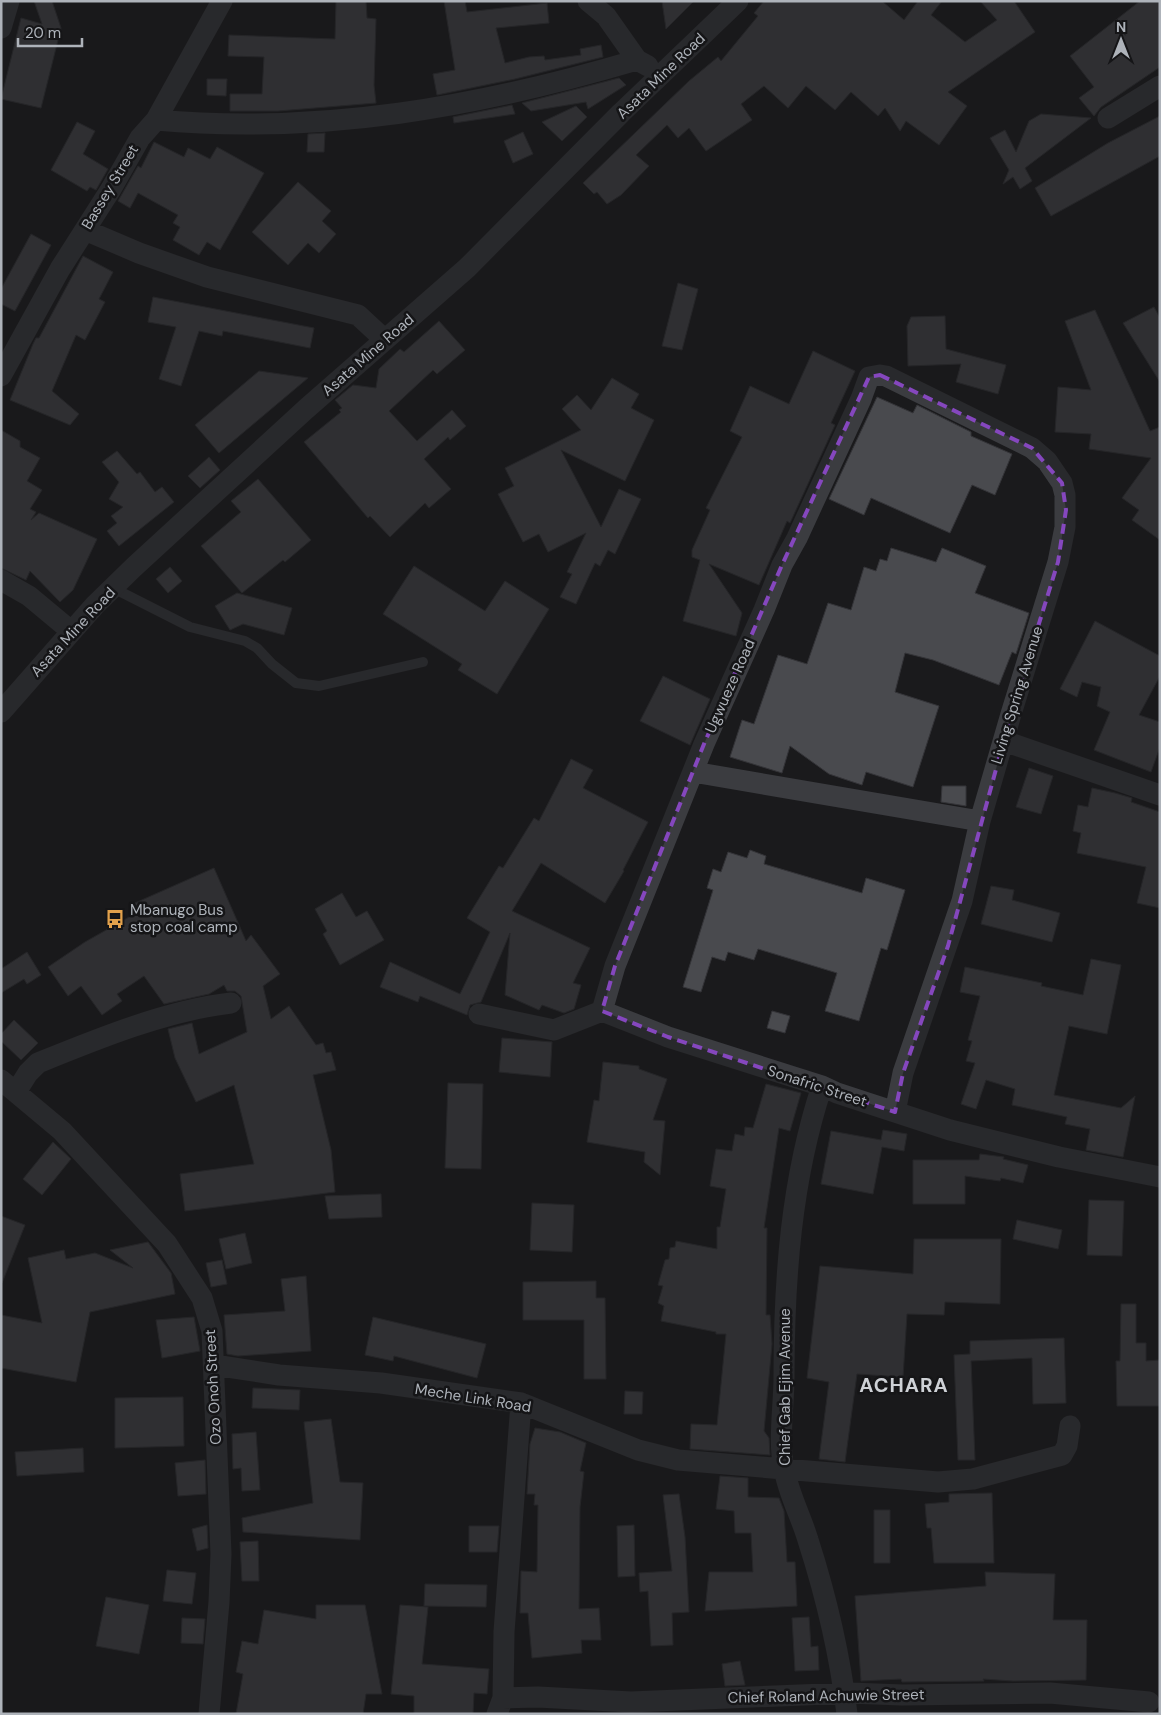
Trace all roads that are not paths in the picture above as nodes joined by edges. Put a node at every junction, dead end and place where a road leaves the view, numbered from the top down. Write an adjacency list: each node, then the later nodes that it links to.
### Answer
1 (9, 1): 5 (street)
2 (222, 1): 10 (street, Bassey Street)
3 (588, 1): 6 (street)
4 (738, 1): 7 (street, Asata Mine Road)
5 (1, 28)
6 (637, 60): 7 (street); 10 (street)
7 (662, 74): 12 (street, Asata Mine Road)
8 (1160, 86): 9 (street)
9 (1108, 118)
10 (156, 120): 11 (street, Bassey Street)
11 (85, 230): 12 (street); 14 (street, Bassey Street)
12 (386, 340): 16 (street, Asata Mine Road)
13 (880, 375): 20 (street, Living Spring Avenue); 21 (street, Ugwueze Road)
14 (1, 376)
15 (1, 580): 17 (street)
16 (113, 588): 17 (street, Asata Mine Road); 18 (lane)
17 (71, 631): 19 (street, Asata Mine Road)
18 (423, 662)
19 (1, 712)
20 (1004, 741): 22 (street); 23 (street, Living Spring Avenue)
21 (693, 772): 23 (street); 25 (street, Ugwueze Road)
22 (1160, 795)
23 (980, 821): 29 (street, Living Spring Avenue)
24 (231, 1002): 27 (street)
25 (602, 1011): 26 (street); 28 (street, Sonafric Street)
26 (480, 1014)
27 (9, 1086): 31 (street, Ozo Onoh Street)
28 (822, 1086): 29 (street, Sonafric Street); 34 (street, Chief Gab Ejim Avenue)
29 (895, 1112): 30 (street, Sonafric Street)
30 (1160, 1177)
31 (214, 1365): 32 (street, Meche Link Road); 38 (street, Ozo Onoh Street)
32 (521, 1403): 34 (street, Meche Link Road); 37 (street)
33 (1070, 1426): 34 (street, Meche Link Road)
34 (783, 1468): 36 (street, Chief Gab Ejim Avenue)
35 (1149, 1702): 36 (street, Chief Roland Achuwie Street)
36 (846, 1704): 37 (street, Chief Roland Achuwie Street)
37 (500, 1706)
38 (208, 1714)

